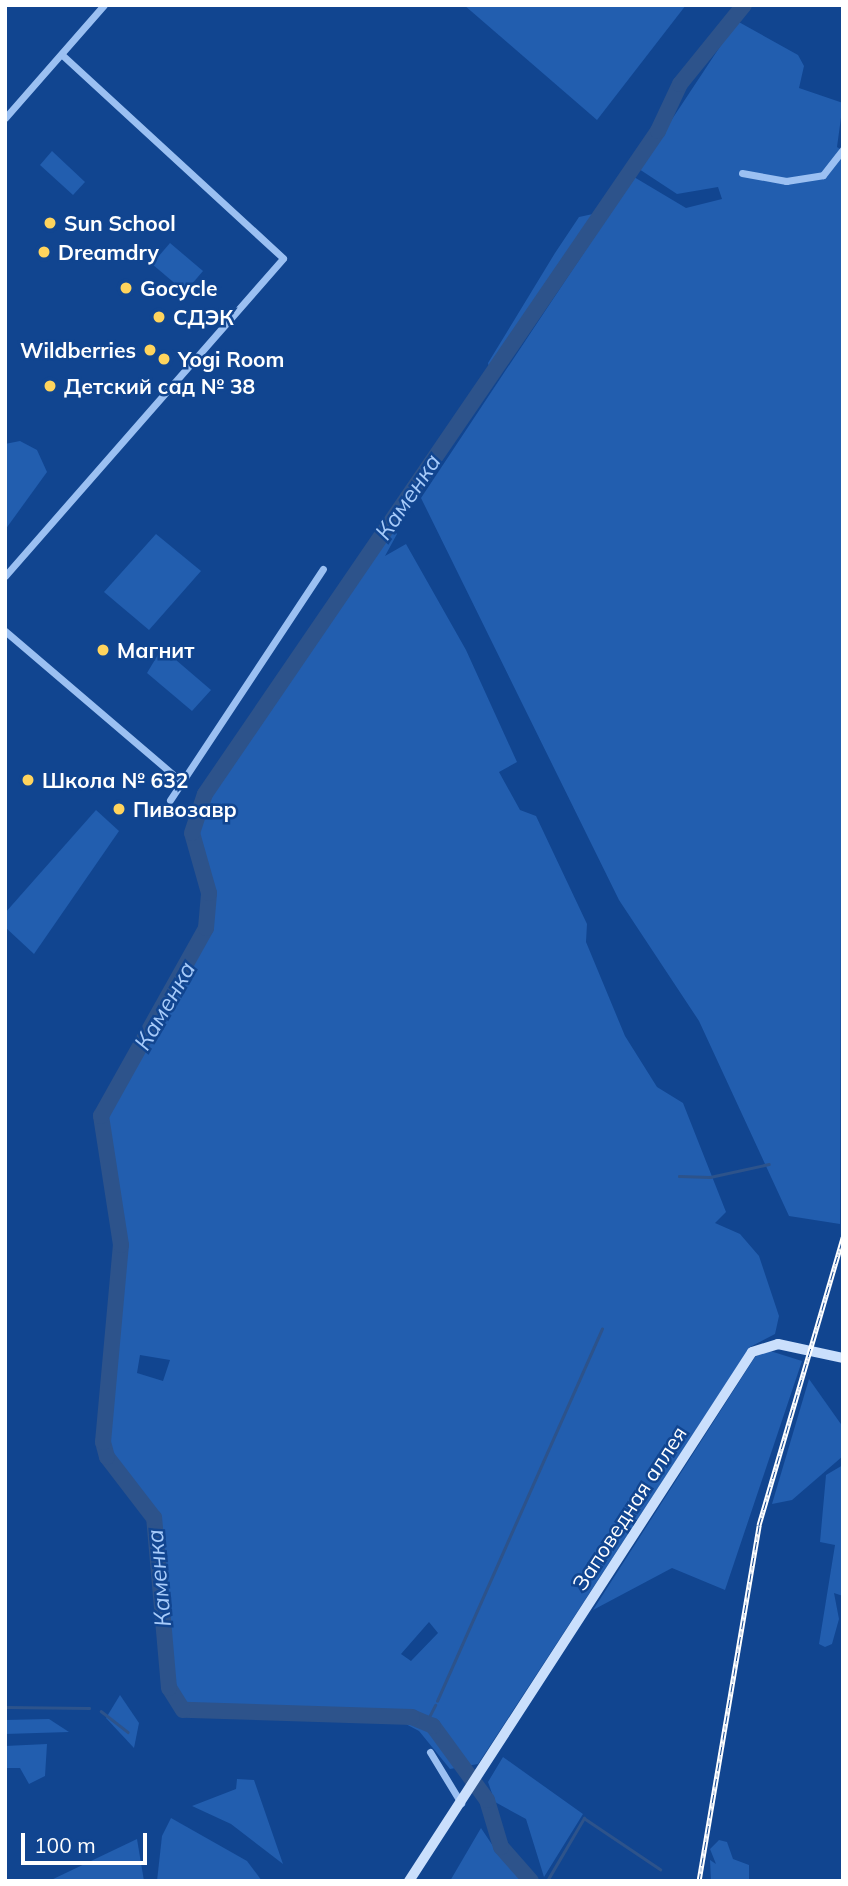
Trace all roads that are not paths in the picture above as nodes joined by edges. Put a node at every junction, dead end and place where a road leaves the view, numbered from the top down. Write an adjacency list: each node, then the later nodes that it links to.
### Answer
1 (104, 5): 2 (street)
2 (61, 54): 3 (street); 7 (street)
3 (5, 118)
4 (843, 149): 5 (street)
5 (742, 173)
6 (323, 569): 9 (street)
7 (5, 576)
8 (5, 631): 9 (street)
9 (178, 779): 10 (street)
10 (170, 800)
11 (843, 1358): 13 (street, Заповедная аллея)
12 (430, 1752): 13 (street)
13 (464, 1799): 14 (street)
14 (408, 1881)

